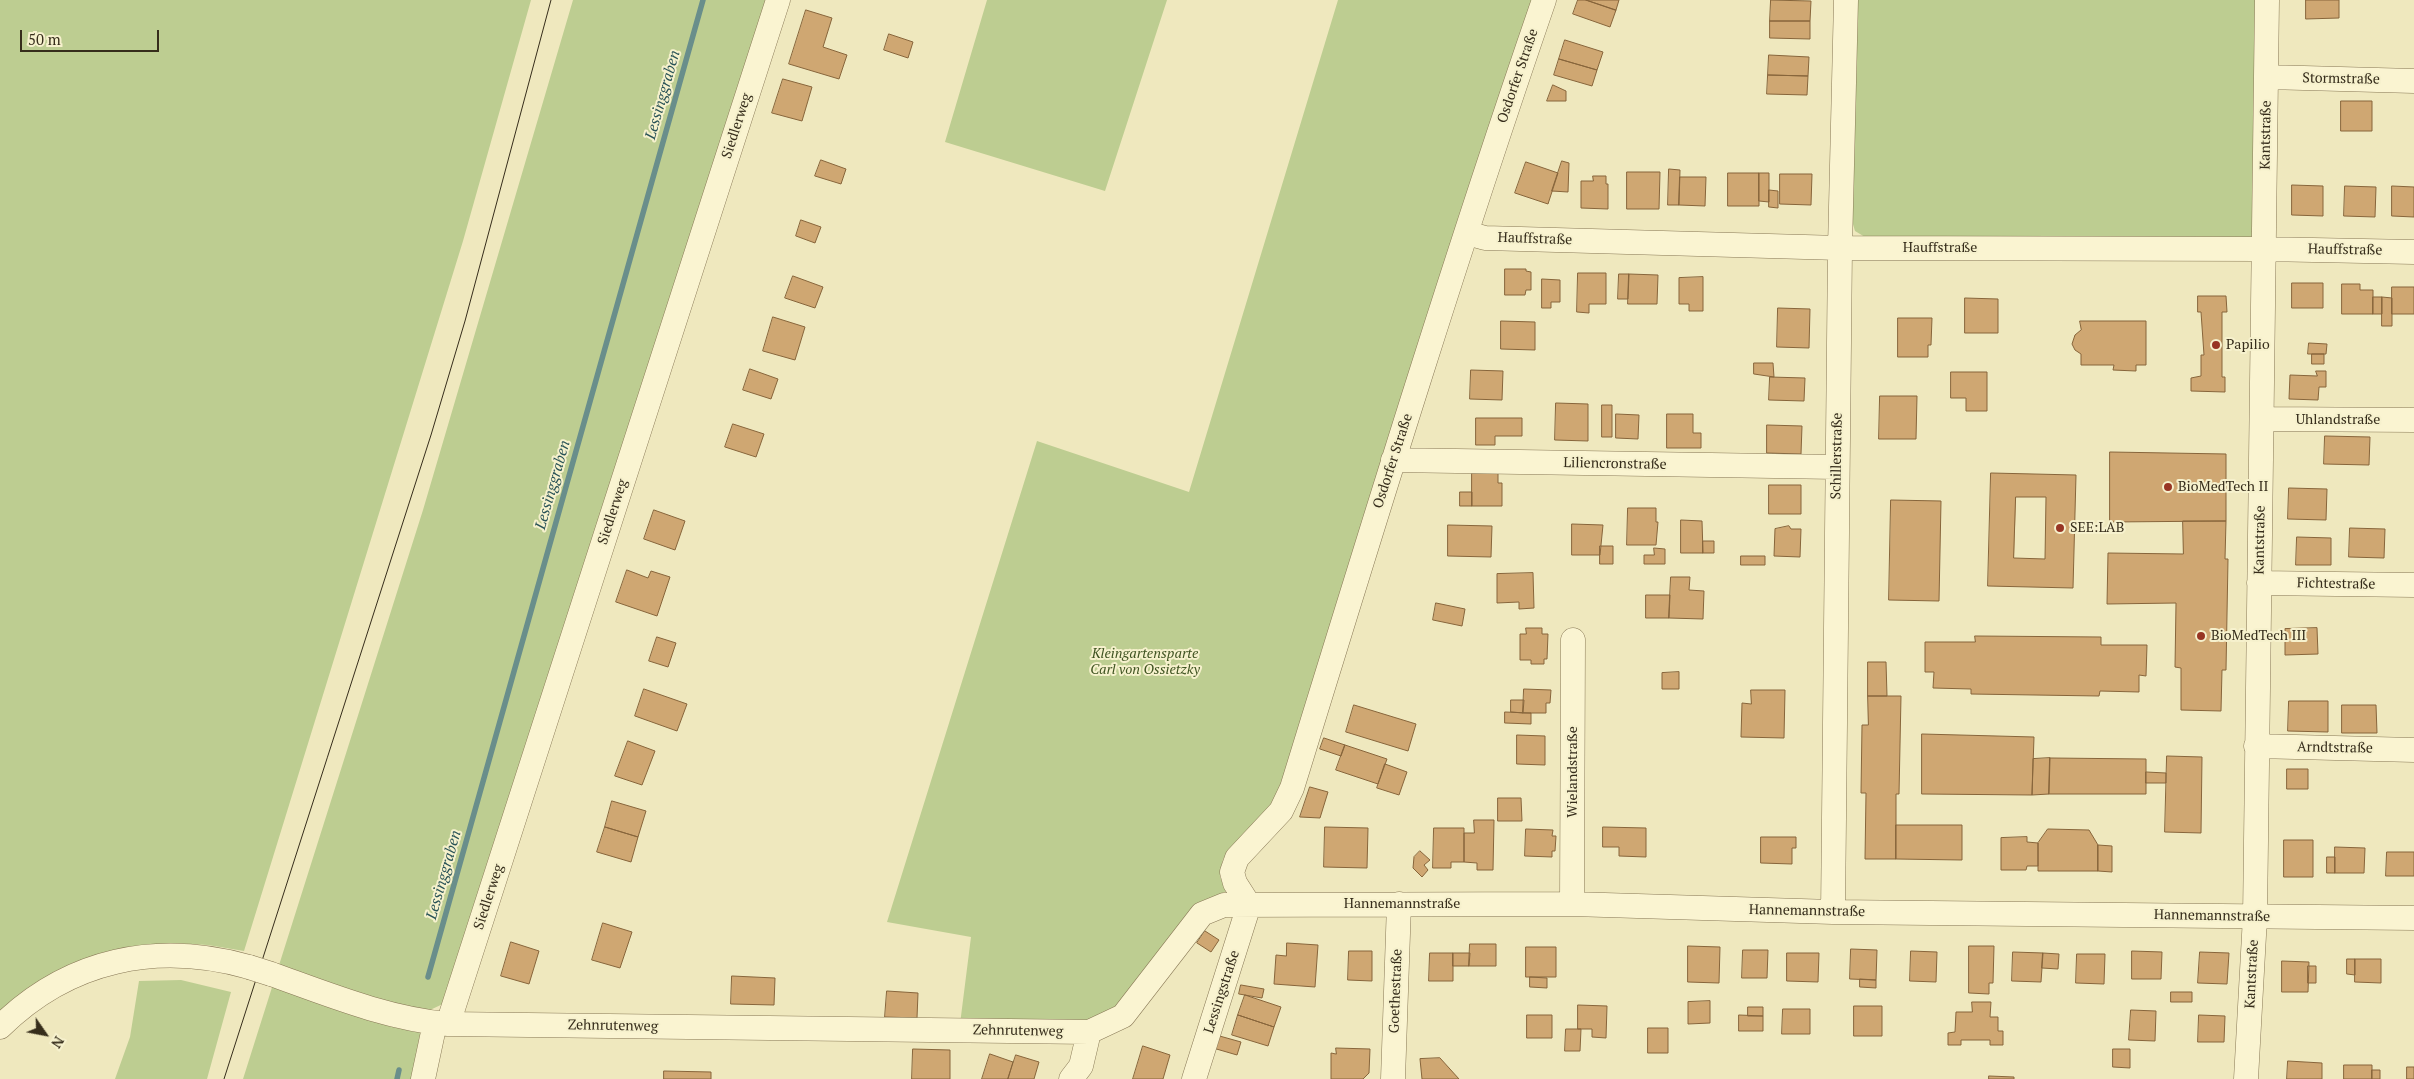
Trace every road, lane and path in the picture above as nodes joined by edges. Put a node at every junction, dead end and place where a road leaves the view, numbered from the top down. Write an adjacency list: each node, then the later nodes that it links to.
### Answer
1 (778, 0): 27 (street, Siedlerweg)
2 (1544, 0): 7 (street, Osdorfer Straße)
3 (1846, 0): 8 (street, Schillerstraße)
4 (2267, 0): 5 (street, Kantstraße)
5 (2267, 78): 6 (street, Stormstraße); 9 (street, Kantstraße)
6 (2414, 81)
7 (1467, 232): 8 (street, Hauffstraße); 13 (street, Osdorfer Straße)
8 (1840, 248): 9 (street, Hauffstraße); 14 (street, Schillerstraße)
9 (2263, 249): 10 (street, Hauffstraße); 11 (street, Kantstraße)
10 (2414, 252)
11 (2263, 419): 12 (street, Uhlandstraße); 15 (street, Kantstraße)
12 (2414, 420)
13 (1393, 460): 14 (street, Liliencronstraße); 22 (street, Osdorfer Straße)
14 (1837, 468): 23 (street, Schillerstraße)
15 (2259, 582): 16 (street, Fichtestraße); 18 (street, Kantstraße)
16 (2414, 585)
17 (1573, 640): 21 (street, Wielandstraße)
18 (2256, 746): 19 (street, Arndtstraße); 25 (street, Kantstraße)
19 (2414, 750)
20 (1399, 904): 21 (street, Hannemannstraße); 22 (street, Hannemannstraße); 33 (street, Goethestraße)
21 (1572, 904): 23 (street, Hannemannstraße)
22 (1250, 905): 24 (street, Hannemannstraße); 32 (street, Lessingstraße)
23 (1833, 912): 25 (street, Hannemannstraße)
24 (1202, 914): 29 (street, Zehnrutenweg)
25 (2254, 917): 26 (street, Hannemannstraße); 34 (street, Kantstraße)
26 (2414, 918)
27 (441, 1023): 28 (street, Zehnrutenweg, bridge); 29 (street, Zehnrutenweg); 30 (street, Siedlerweg)
28 (0, 1027)
29 (1089, 1032): 31 (street)
30 (423, 1079)
31 (1071, 1079)
32 (1194, 1079)
33 (1393, 1079)
34 (2246, 1079)

